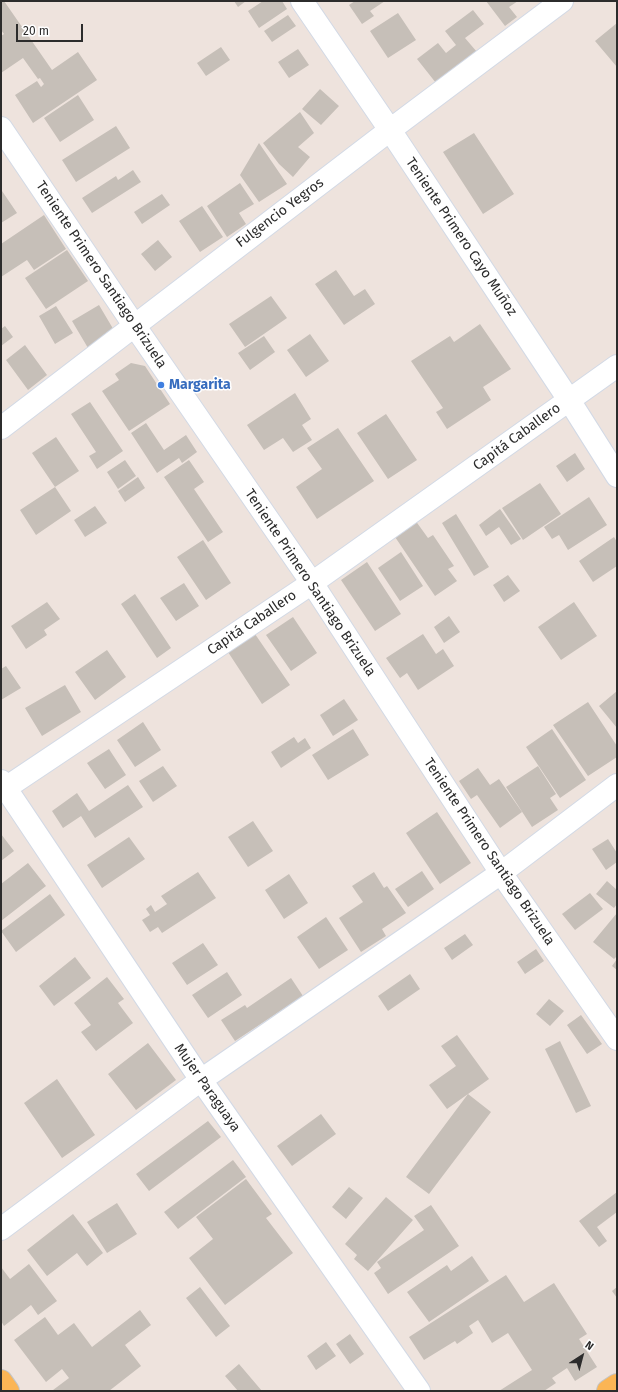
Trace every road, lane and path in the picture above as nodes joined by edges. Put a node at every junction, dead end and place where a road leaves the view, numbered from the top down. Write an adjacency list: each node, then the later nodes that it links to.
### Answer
1 (302, 1): 4 (street, Teniente Primero Cayo Muñoz)
2 (562, 1): 4 (street, Fulgencio Yegros)
3 (1, 128): 5 (street, Teniente Primero Santiago Brizuela)
4 (390, 130): 5 (street, Fulgencio Yegros); 7 (street, Teniente Primero Cayo Muñoz)
5 (134, 325): 8 (street, Fulgencio Yegros); 10 (street, Teniente Primero Santiago Brizuela)
6 (617, 366): 7 (street, Capitá Caballero)
7 (569, 400): 9 (street, Teniente Primero Cayo Muñoz); 10 (street, Capitá Caballero)
8 (1, 428)
9 (617, 476)
10 (312, 583): 11 (street, Capitá Caballero); 13 (street, Teniente Primero Santiago Brizuela)
11 (3, 786): 15 (street, Mujer Paraguaya)
12 (617, 786): 13 (street)
13 (501, 873): 14 (street, Teniente Primero Santiago Brizuela); 15 (street)
14 (617, 1039)
15 (201, 1080): 16 (street); 20 (street, Mujer Paraguaya)
16 (1, 1229)
17 (1, 1381): 19 (main road)
18 (617, 1385): 21 (main road)
19 (8, 1391)
20 (419, 1391)
21 (608, 1391)

